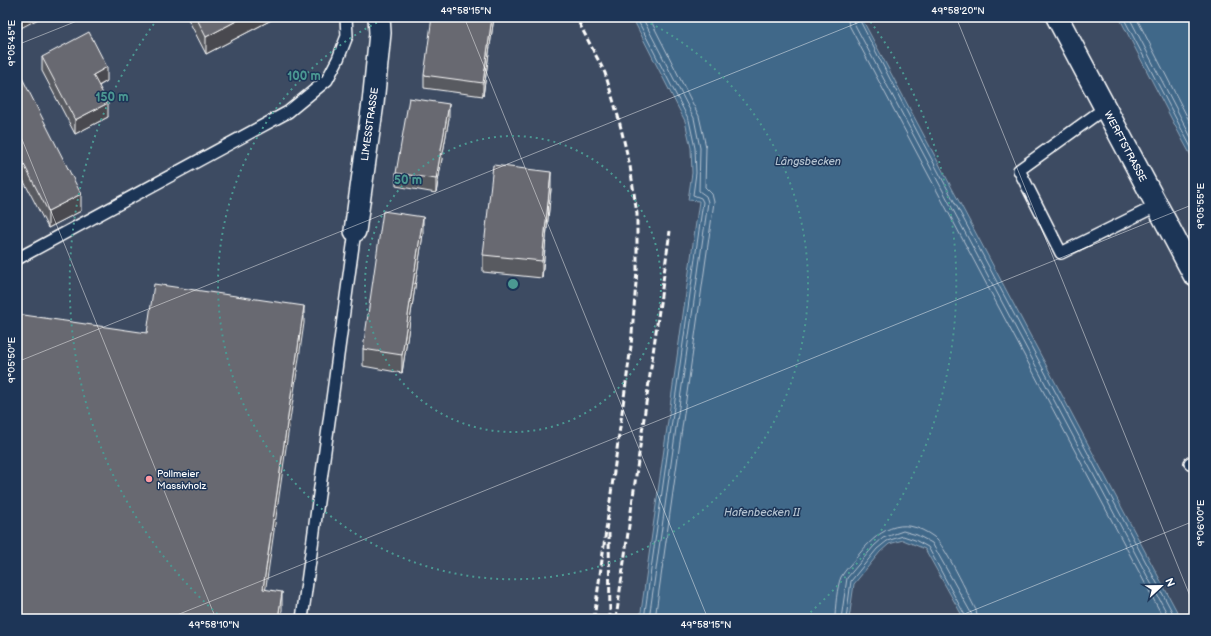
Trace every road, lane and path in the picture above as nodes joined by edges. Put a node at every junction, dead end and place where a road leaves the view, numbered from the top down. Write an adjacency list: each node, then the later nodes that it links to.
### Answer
1 (346, 17): 7 (lane)
2 (379, 17): 6 (street, LIMESSTRASSE)
3 (1057, 17): 4 (street, WERFTSTRASSE)
4 (1105, 108): 5 (street, WERFTSTRASSE); 5 (lane)
5 (1158, 205): 8 (street, WERFTSTRASSE)
6 (354, 231): 9 (lane)
7 (17, 259)
8 (1194, 275)
9 (302, 619)

